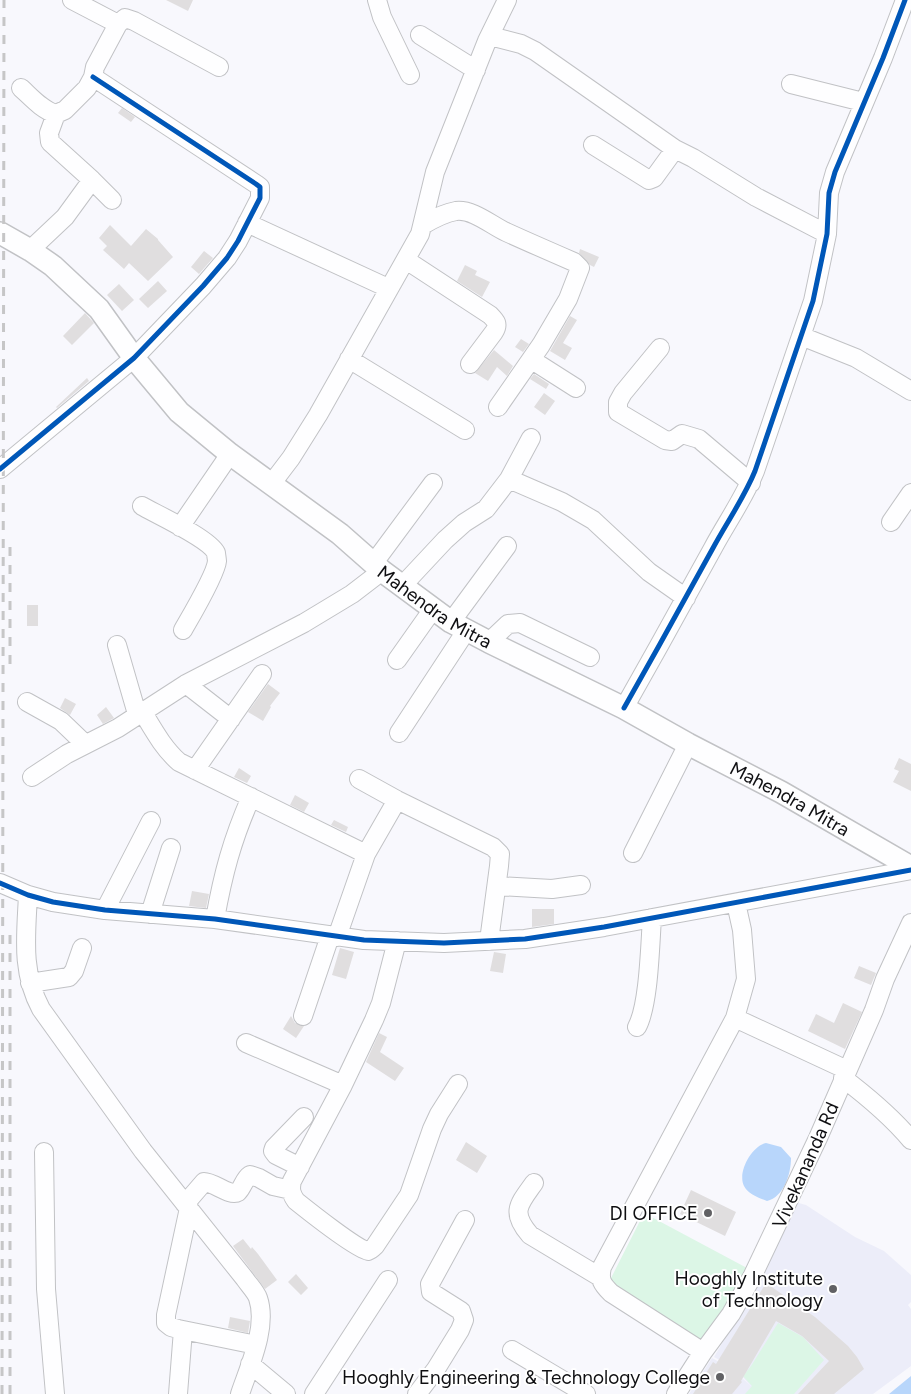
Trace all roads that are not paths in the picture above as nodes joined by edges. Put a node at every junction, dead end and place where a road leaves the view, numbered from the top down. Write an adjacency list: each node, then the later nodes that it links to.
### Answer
1 (72, 0): 5 (street)
2 (377, 0): 10 (street)
3 (507, 0): 7 (street)
4 (905, 0): 14 (street)
5 (118, 24): 8 (street); 11 (street)
6 (420, 35): 9 (street)
7 (490, 36): 9 (street); 17 (street)
8 (218, 67)
9 (476, 70): 21 (street)
10 (410, 75)
11 (93, 77): 15 (street); 20 (street)
12 (791, 84): 14 (street)
13 (21, 88): 15 (street)
14 (863, 102): 23 (street)
15 (56, 114): 18 (street)
16 (593, 145): 17 (street)
17 (675, 150): 23 (street)
18 (92, 180): 19 (street); 24 (street)
19 (112, 200)
20 (247, 223): 26 (street); 29 (street)
21 (423, 225): 25 (street); 31 (street)
22 (0, 233): 24 (main road, Mahendra Mitra)
23 (827, 234): 27 (street)
24 (30, 250): 29 (main road, Mahendra Mitra)
25 (406, 260): 26 (street); 32 (street)
26 (388, 288): 30 (street)
27 (801, 336): 34 (street); 41 (street)
28 (660, 348): 41 (street)
29 (134, 358): 38 (main road, Mahendra Mitra); 39 (street)
30 (349, 359): 36 (street); 42 (street)
31 (532, 360): 33 (street); 35 (street)
32 (470, 364)
33 (576, 388)
34 (911, 391)
35 (498, 408)
36 (465, 430)
37 (531, 438): 40 (street)
38 (230, 454): 42 (main road, Mahendra Mitra); 47 (street)
39 (0, 469)
40 (509, 479): 50 (street); 51 (street)
41 (751, 482): 51 (street)
42 (272, 483): 49 (main road, Mahendra Mitra)
43 (433, 483): 49 (street)
44 (911, 493): 46 (street)
45 (142, 506): 47 (street)
46 (891, 522)
47 (180, 527): 54 (street)
48 (507, 546): 53 (street)
49 (378, 567): 50 (main road, Mahendra Mitra); 60 (street)
50 (402, 586): 52 (main road, Mahendra Mitra)
51 (686, 598): 62 (street)
52 (433, 609): 53 (main road, Mahendra Mitra); 58 (street)
53 (459, 627): 55 (main road, Mahendra Mitra); 65 (street)
54 (183, 630)
55 (489, 642): 57 (street); 62 (main road, Mahendra Mitra)
56 (116, 645): 63 (street)
57 (590, 657)
58 (397, 660)
59 (262, 674): 64 (street)
60 (186, 684): 63 (street); 64 (street)
61 (27, 702): 66 (street)
62 (624, 708): 67 (main road, Mahendra Mitra)
63 (140, 713): 66 (street); 68 (street)
64 (230, 719): 68 (street)
65 (400, 733)
66 (85, 744): 69 (street)
67 (688, 744): 75 (street); 77 (main road, Mahendra Mitra)
68 (195, 770): 71 (street)
69 (32, 777)
70 (360, 779): 72 (street)
71 (250, 797): 76 (street); 86 (street)
72 (397, 800): 76 (street); 80 (street)
73 (150, 821): 83 (street)
74 (171, 848): 84 (street)
75 (633, 853)
76 (366, 854): 88 (street)
77 (911, 868): 82 (street)
78 (0, 883): 81 (street)
79 (581, 885): 80 (street)
80 (497, 886): 90 (street)
81 (28, 895): 83 (street); 92 (street)
82 (736, 903): 85 (street); 94 (street)
83 (105, 910): 84 (street)
84 (150, 914): 86 (street)
85 (652, 918): 90 (street); 95 (street)
86 (215, 919): 88 (street)
87 (911, 923): 97 (street, Vivekananda Rd)
88 (333, 936): 89 (street); 93 (street)
89 (397, 941): 90 (street); 99 (street)
90 (489, 942)
91 (82, 948): 92 (street)
92 (30, 983): 106 (street)
93 (304, 1016)
94 (735, 1018): 97 (street); 108 (street)
95 (637, 1027)
96 (246, 1043): 99 (street)
97 (845, 1074): 101 (street); 113 (street, Vivekananda Rd)
98 (458, 1084): 105 (street)
99 (343, 1085): 103 (street)
100 (304, 1117): 103 (street)
101 (911, 1140)
102 (44, 1152): 115 (street)
103 (300, 1167): 105 (street)
104 (534, 1182): 108 (street)
105 (291, 1190): 106 (street)
106 (187, 1206): 110 (street); 111 (street)
107 (465, 1220): 120 (street)
108 (600, 1277): 113 (street)
109 (388, 1280): 119 (street)
110 (183, 1330): 111 (street); 116 (street)
111 (256, 1345): 114 (street)
112 (512, 1350): 121 (street)
113 (703, 1352): 122 (street, Vivekananda Rd)
114 (250, 1364): 117 (street); 118 (street)
115 (55, 1394)
116 (178, 1394)
117 (240, 1394)
118 (286, 1394)
119 (314, 1394)
120 (417, 1394)
121 (586, 1394)
122 (676, 1394)

